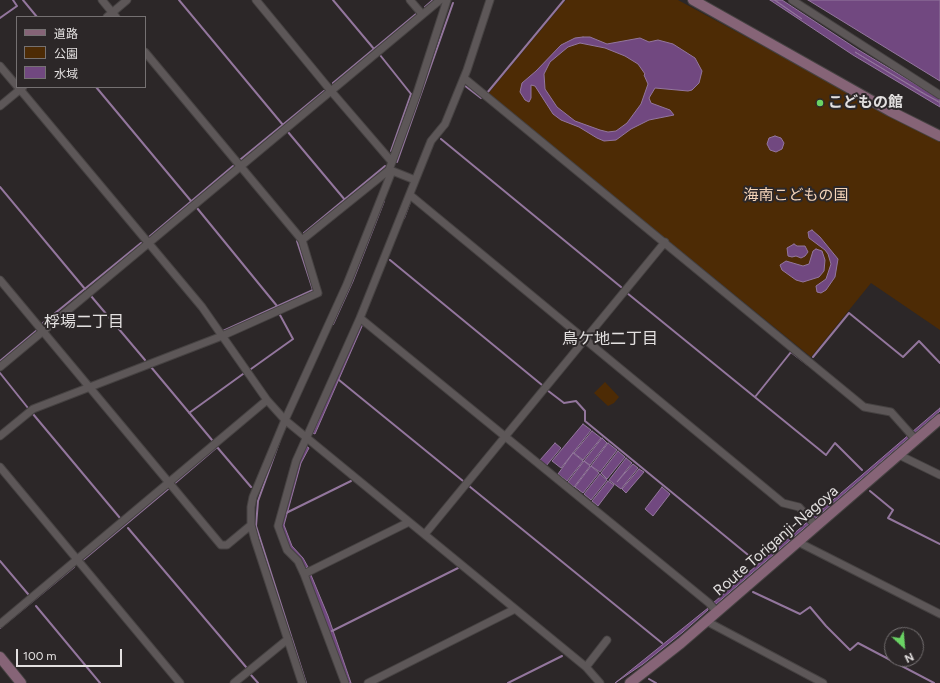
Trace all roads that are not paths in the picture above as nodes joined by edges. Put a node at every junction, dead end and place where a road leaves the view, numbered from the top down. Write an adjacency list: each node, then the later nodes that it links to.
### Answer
1 (102, 0): 11 (street)
2 (127, 0): 11 (street)
3 (256, 0): 18 (street)
4 (410, 0): 10 (street)
5 (440, 0): 10 (street)
6 (447, 0): 22 (street)
7 (490, 0): 14 (street)
8 (693, 0): 21 (main road)
9 (792, 0): 19 (street)
10 (422, 14): 18 (street)
11 (112, 16)
12 (146, 53): 23 (street)
13 (0, 66): 15 (street)
14 (464, 78): 25 (street); 28 (street)
15 (16, 84)
16 (18, 88): 20 (street)
17 (20, 88): 29 (street)
18 (331, 91): 22 (street); 23 (street)
19 (940, 95)
20 (0, 106)
21 (940, 136)
22 (392, 162): 24 (street)
23 (240, 166): 27 (street); 29 (street)
24 (391, 170): 25 (street); 27 (street); 39 (street)
25 (416, 180): 26 (street)
26 (410, 195): 31 (street); 34 (street)
27 (302, 240): 33 (street)
28 (665, 242): 34 (street); 43 (street)
29 (148, 243): 32 (street); 33 (street)
30 (0, 280): 32 (street)
31 (360, 318): 41 (street); 42 (street)
32 (42, 331): 35 (street); 36 (street)
33 (222, 336): 36 (street); 37 (street)
34 (584, 339): 42 (street); 49 (street)
35 (0, 367)
36 (89, 387): 40 (street); 47 (street)
37 (267, 400): 39 (street); 47 (street)
38 (940, 419): 43 (main road, Route Toriganji-Nagoya)
39 (285, 420): 41 (street); 50 (street)
40 (0, 436)
41 (307, 437): 48 (street); 54 (street)
42 (504, 437): 51 (street); 56 (street)
43 (913, 437): 44 (main road, Route Toriganji-Nagoya)
44 (899, 455): 46 (street); 49 (main road, Route Toriganji-Nagoya)
45 (0, 467): 53 (street)
46 (940, 475)
47 (168, 482): 50 (street); 53 (street)
48 (409, 522): 51 (street); 54 (street)
49 (813, 523): 52 (main road, Route Toriganji-Nagoya)
50 (251, 525): 60 (street)
51 (425, 534): 55 (street)
52 (798, 542): 56 (main road, Route Toriganji-Nagoya); 57 (street)
53 (76, 560): 59 (street); 65 (street)
54 (304, 574): 68 (street)
55 (515, 609): 63 (street); 69 (street)
56 (717, 612): 58 (main road, Route Toriganji-Nagoya)
57 (940, 614)
58 (706, 622): 71 (main road, Route Toriganji-Nagoya); 72 (street)
59 (0, 624)
60 (288, 639): 66 (street); 67 (street)
61 (607, 640): 63 (street)
62 (0, 658): 64 (main road)
63 (586, 667): 70 (street)
64 (21, 683)
65 (180, 683)
66 (234, 683)
67 (302, 683)
68 (345, 683)
69 (368, 683)
70 (600, 683)
71 (630, 683)
72 (823, 683)

